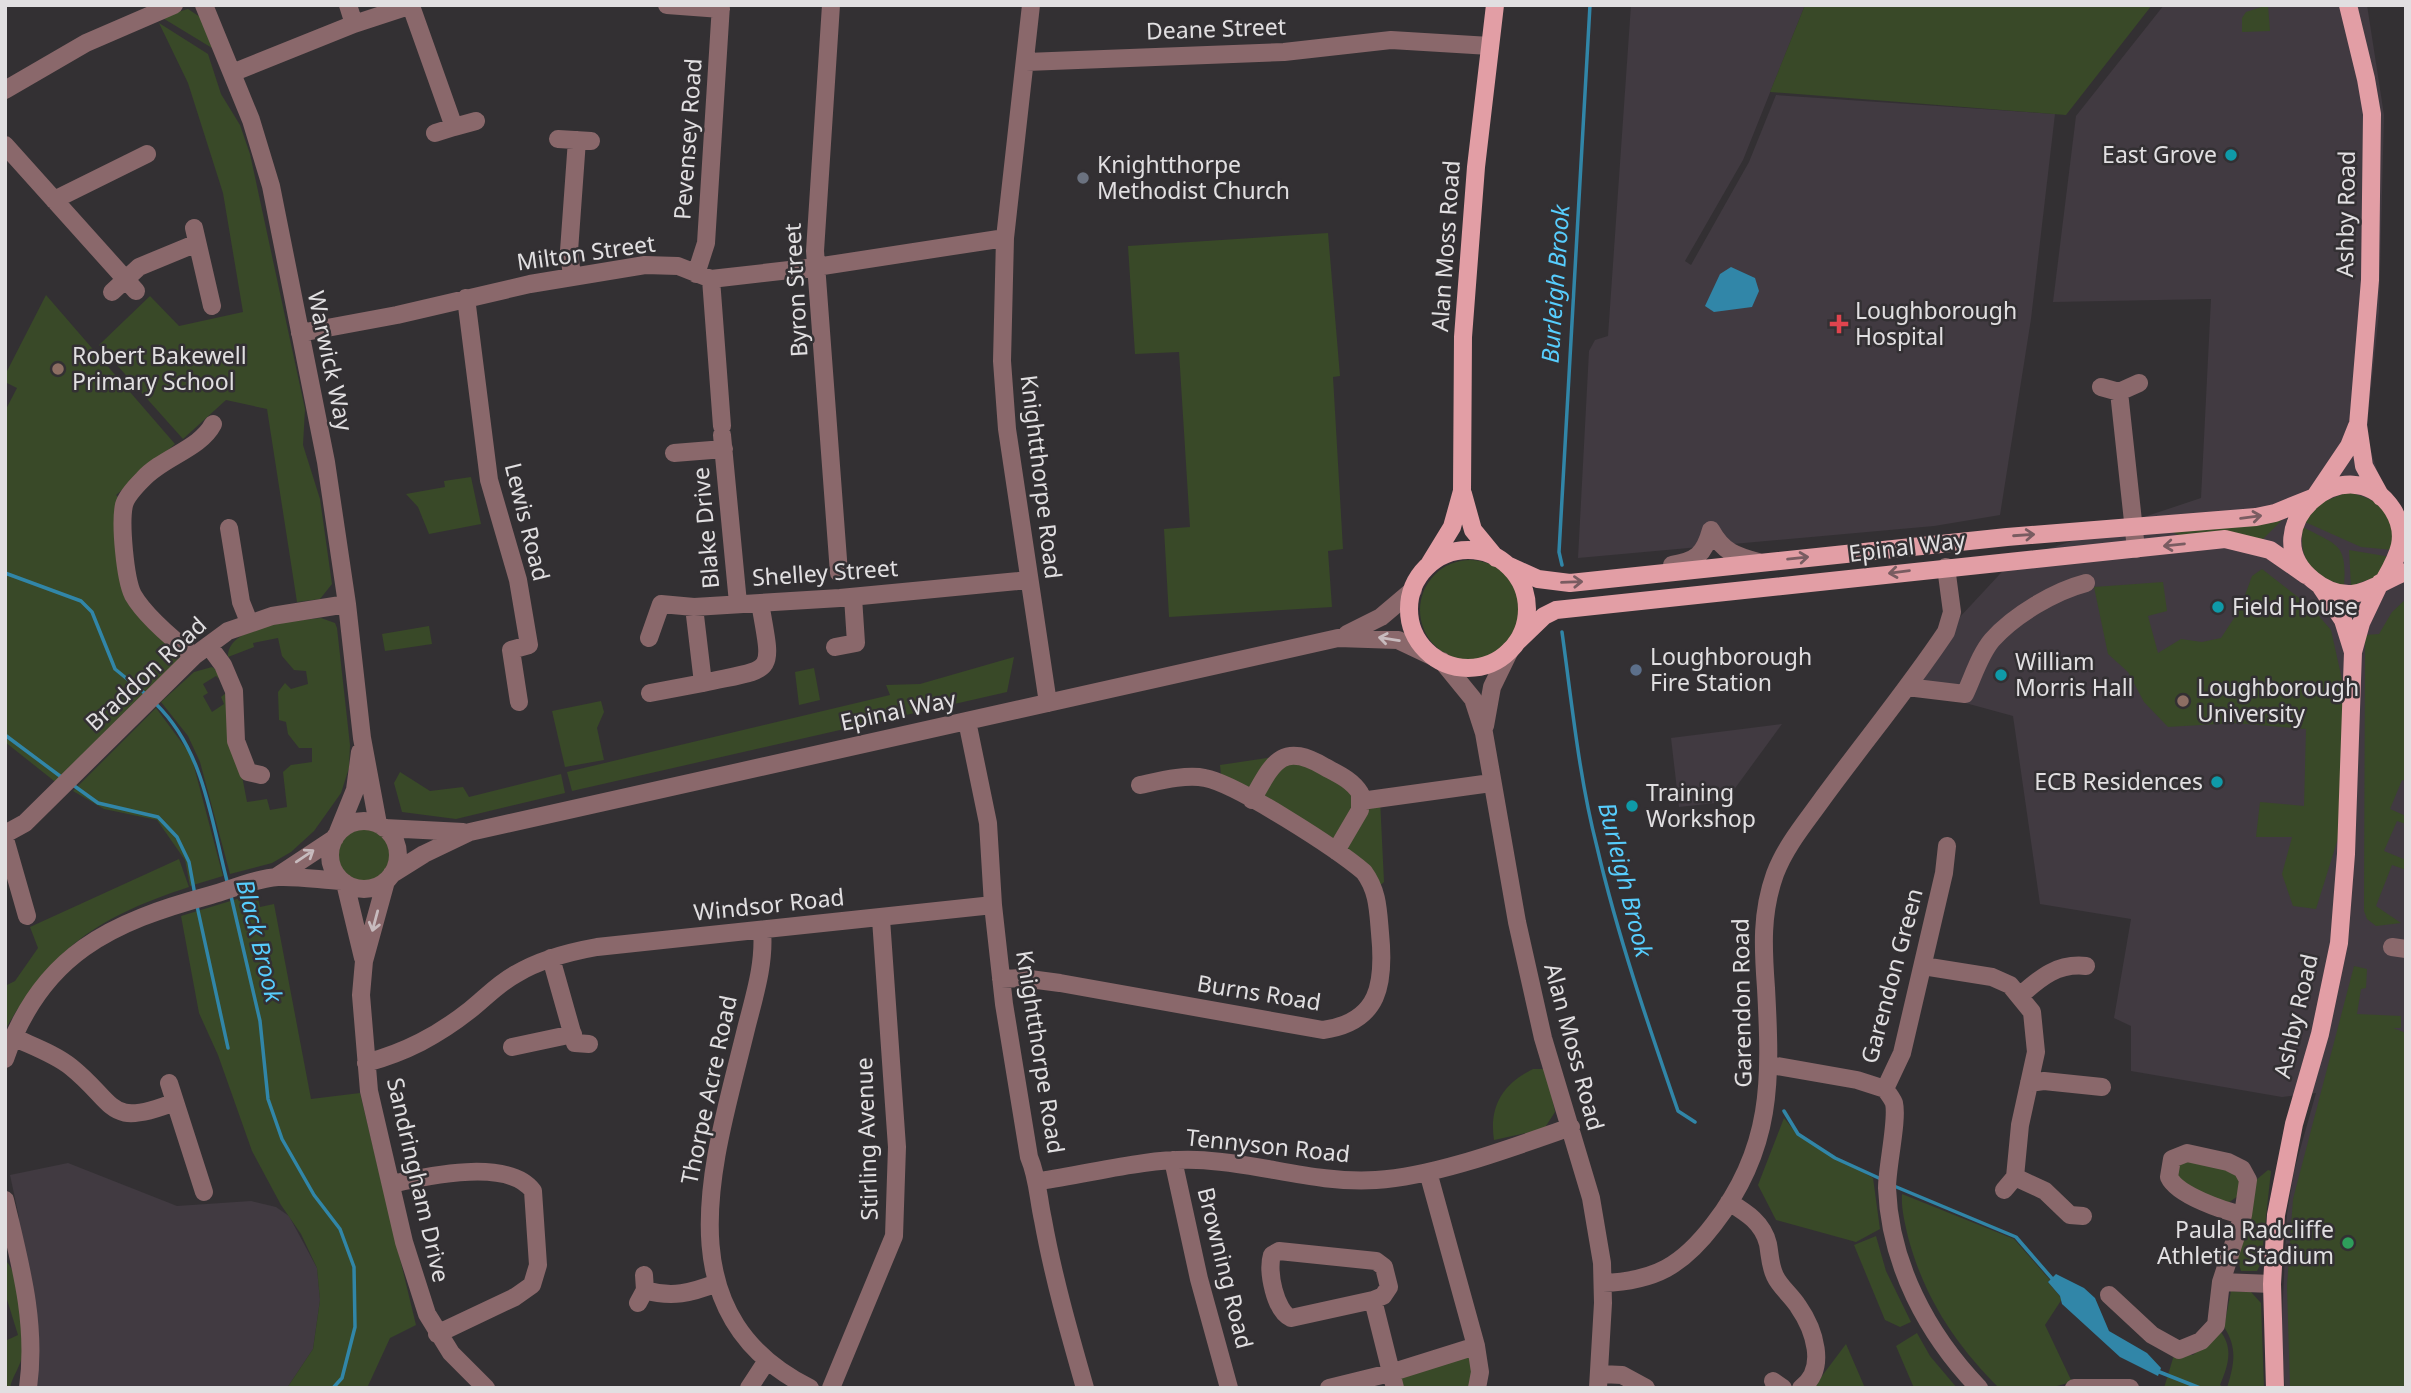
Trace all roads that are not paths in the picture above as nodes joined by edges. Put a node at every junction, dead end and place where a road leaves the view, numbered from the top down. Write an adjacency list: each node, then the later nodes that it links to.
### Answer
1 (174, 5): 15 (street)
2 (204, 5): 14 (street, Warwick Way)
3 (348, 5): 11 (street)
4 (412, 5): 11 (street); 17 (street)
5 (667, 5): 10 (street)
6 (831, 5): 24 (street, Byron Street)
7 (1031, 5): 13 (street, Knightthorpe Road)
8 (1495, 5): 12 (main road, Alan Moss Road)
9 (2348, 5): 34 (main road, Ashby Road)
10 (721, 7): 25 (street, Pevensey Road)
11 (354, 23): 14 (street)
12 (1490, 46): 13 (street, Deane Street); 37 (main road, Alan Moss Road)
13 (1026, 62): 23 (street, Knightthorpe Road)
14 (232, 72): 29 (street, Warwick Way)
15 (9, 82)
16 (477, 121): 17 (street)
17 (454, 127): 18 (street)
18 (435, 133)
19 (558, 139): 26 (street)
20 (5, 145): 22 (street)
21 (146, 153): 22 (street)
22 (54, 200): 28 (street)
23 (1005, 238): 24 (street, Milton Street); 53 (street, Knightthorpe Road)
24 (816, 267): 25 (street, Milton Street); 50 (street, Byron Street)
25 (703, 276): 26 (street, Milton Street); 35 (street, Blake Drive)
26 (572, 277): 27 (street, Milton Street)
27 (466, 298): 29 (street, Milton Street); 74 (street, Lewis Road)
28 (212, 306)
29 (300, 333): 61 (street, Warwick Way)
30 (2139, 383): 32 (street)
31 (2101, 387): 32 (street)
32 (2119, 392): 41 (street)
33 (214, 424): 68 (street)
34 (2358, 425): 38 (main road, Ashby Road); 39 (main road, Ashby Road)
35 (723, 437): 36 (street, Blake Drive); 59 (street, Blake Drive)
36 (674, 453)
37 (1462, 491): 45 (main road, Alan Moss Road); 47 (main road, Alan Moss Road)
38 (2314, 496): 39 (main road); 41 (main road, Epinal Way, one-way to 38); 51 (main road)
39 (2386, 501): 40 (main road); 54 (main road)
40 (2406, 518)
41 (2133, 527): 43 (main road, Epinal Way, one-way to 41); 44 (street)
42 (229, 528): 63 (street)
43 (1944, 543): 46 (main road, Epinal Way, one-way to 43); 48 (main road)
44 (2136, 549): 48 (main road, Epinal Way); 51 (main road, Epinal Way, one-way to 44)
45 (1501, 562): 47 (main road); 52 (main road, Epinal Way, one-way to 52); 66 (main road)
46 (1758, 562): 52 (main road, Epinal Way); 52 (street)
47 (1430, 563): 57 (main road)
48 (1946, 567): 66 (main road, Epinal Way, one-way to 66); 72 (street, Garendon Road)
49 (2406, 572): 54 (main road)
50 (839, 573)
51 (2306, 575): 56 (main road)
52 (1631, 577)
53 (1029, 580): 58 (street, Shelley Street); 75 (street, Knightthorpe Road)
54 (2382, 581): 56 (main road); 69 (main road, Ashby Road)
55 (2086, 583): 72 (street)
56 (2321, 587): 69 (main road, Ashby Road)
57 (1413, 590): 65 (street, Epinal Way); 70 (main road)
58 (853, 597): 60 (street, Shelley Street); 67 (street)
59 (738, 603): 60 (street, Shelley Street); 62 (street, Shelley Street)
60 (761, 603): 71 (street)
61 (347, 604): 63 (street, Braddon Road); 78 (street, Warwick Way)
62 (694, 607): 64 (street, Shelley Street); 71 (street)
63 (249, 622): 68 (street, Braddon Road)
64 (649, 638)
65 (1338, 638): 70 (street, Epinal Way, one-way to 65); 75 (street, Epinal Way)
66 (1513, 646): 70 (main road); 77 (street, Alan Moss Road)
67 (835, 647)
68 (201, 651): 79 (street); 86 (street, Braddon Road)
69 (2353, 652): 127 (main road, Ashby Road)
70 (1439, 660): 77 (street, Alan Moss Road)
71 (704, 683): 73 (street)
72 (1907, 687): 107 (street, Garendon Road)
73 (650, 693)
74 (519, 702)
75 (1048, 703): 76 (street, Epinal Way)
76 (967, 721): 85 (street, Epinal Way); 93 (street, Knightthorpe Road)
77 (1484, 733): 81 (street, Alan Moss Road)
78 (362, 738): 84 (street, Warwick Way); 87 (street, Warwick Way)
79 (261, 775)
80 (1144, 778): 82 (street, Burns Road)
81 (1491, 783): 83 (street); 113 (street, Alan Moss Road)
82 (1252, 800): 83 (street); 89 (street, Burns Road)
83 (1361, 802): 89 (street)
84 (381, 826): 85 (street, Epinal Way); 87 (street); 91 (street)
85 (470, 832): 91 (street, Epinal Way)
86 (5, 836): 94 (street)
87 (336, 836): 90 (street, one-way to 87); 92 (street)
88 (1947, 846): 100 (street, Garendon Green)
89 (1336, 851): 101 (street, Burns Road)
90 (276, 877): 92 (street); 103 (street)
91 (389, 877): 92 (street); 98 (street, Sandringham Drive, one-way to 98)
92 (343, 882): 98 (street, Sandringham Drive)
93 (993, 905): 95 (street, Windsor Road); 101 (street, Knightthorpe Road)
94 (18, 910)
95 (881, 919): 96 (street, Windsor Road); 140 (street, Stirling Avenue)
96 (762, 930): 97 (street, Windsor Road); 125 (street, Thorpe Acre Road)
97 (551, 958): 104 (street); 106 (street, Windsor Road)
98 (364, 961): 106 (street, Sandringham Drive)
99 (2078, 962): 102 (street)
100 (1923, 966): 102 (street); 110 (street, Garendon Green)
101 (1001, 979): 116 (street, Knightthorpe Road)
102 (2021, 995): 109 (street)
103 (13, 1037): 105 (street); 112 (street)
104 (512, 1047)
105 (5, 1059)
106 (366, 1063): 117 (street, Sandringham Drive)
107 (1771, 1065): 110 (street, Garendon Green); 120 (street, Garendon Road)
108 (169, 1083): 112 (street)
109 (2029, 1083): 111 (street); 122 (street)
110 (1885, 1089): 147 (street, Garendon Green)
111 (2094, 1091)
112 (175, 1102): 118 (street)
113 (1571, 1126): 115 (street, Tennyson Road); 126 (street, Alan Moss Road)
114 (1173, 1160): 115 (street, Tennyson Road); 116 (street, Tennyson Road); 142 (street, Browning Road)
115 (1428, 1172): 132 (street)
116 (1039, 1181): 141 (street, Knightthorpe Road)
117 (392, 1184): 131 (street, Sandringham Drive); 131 (street)
118 (204, 1192)
119 (5, 1200): 123 (street)
120 (1730, 1202): 126 (street, Garendon Road); 146 (street)
121 (2243, 1215): 121 (street); 124 (street)
122 (2074, 1220)
123 (11, 1248): 137 (street)
124 (2221, 1282): 127 (street); 129 (street)
125 (717, 1283): 128 (street); 133 (street, Thorpe Acre Road)
126 (1602, 1283): 135 (street, Alan Moss Road)
127 (2272, 1284): 150 (main road, Ashby Road)
128 (642, 1289)
129 (2109, 1295)
130 (1373, 1300): 130 (street); 134 (street)
131 (437, 1334): 136 (street, Sandringham Drive)
132 (1476, 1346): 134 (street); 144 (street)
133 (766, 1362): 138 (street); 139 (street, Thorpe Acre Road)
134 (1392, 1381): 143 (street)
135 (1600, 1381): 145 (street, Alan Moss Road)
136 (478, 1386)
137 (28, 1388)
138 (749, 1388)
139 (810, 1388)
140 (831, 1388)
141 (1085, 1388)
142 (1229, 1388)
143 (1329, 1388)
144 (1477, 1388)
145 (1646, 1388)
146 (1801, 1388)
147 (1979, 1388)
148 (2074, 1388): 149 (street)
149 (2130, 1388)
150 (2275, 1388)

